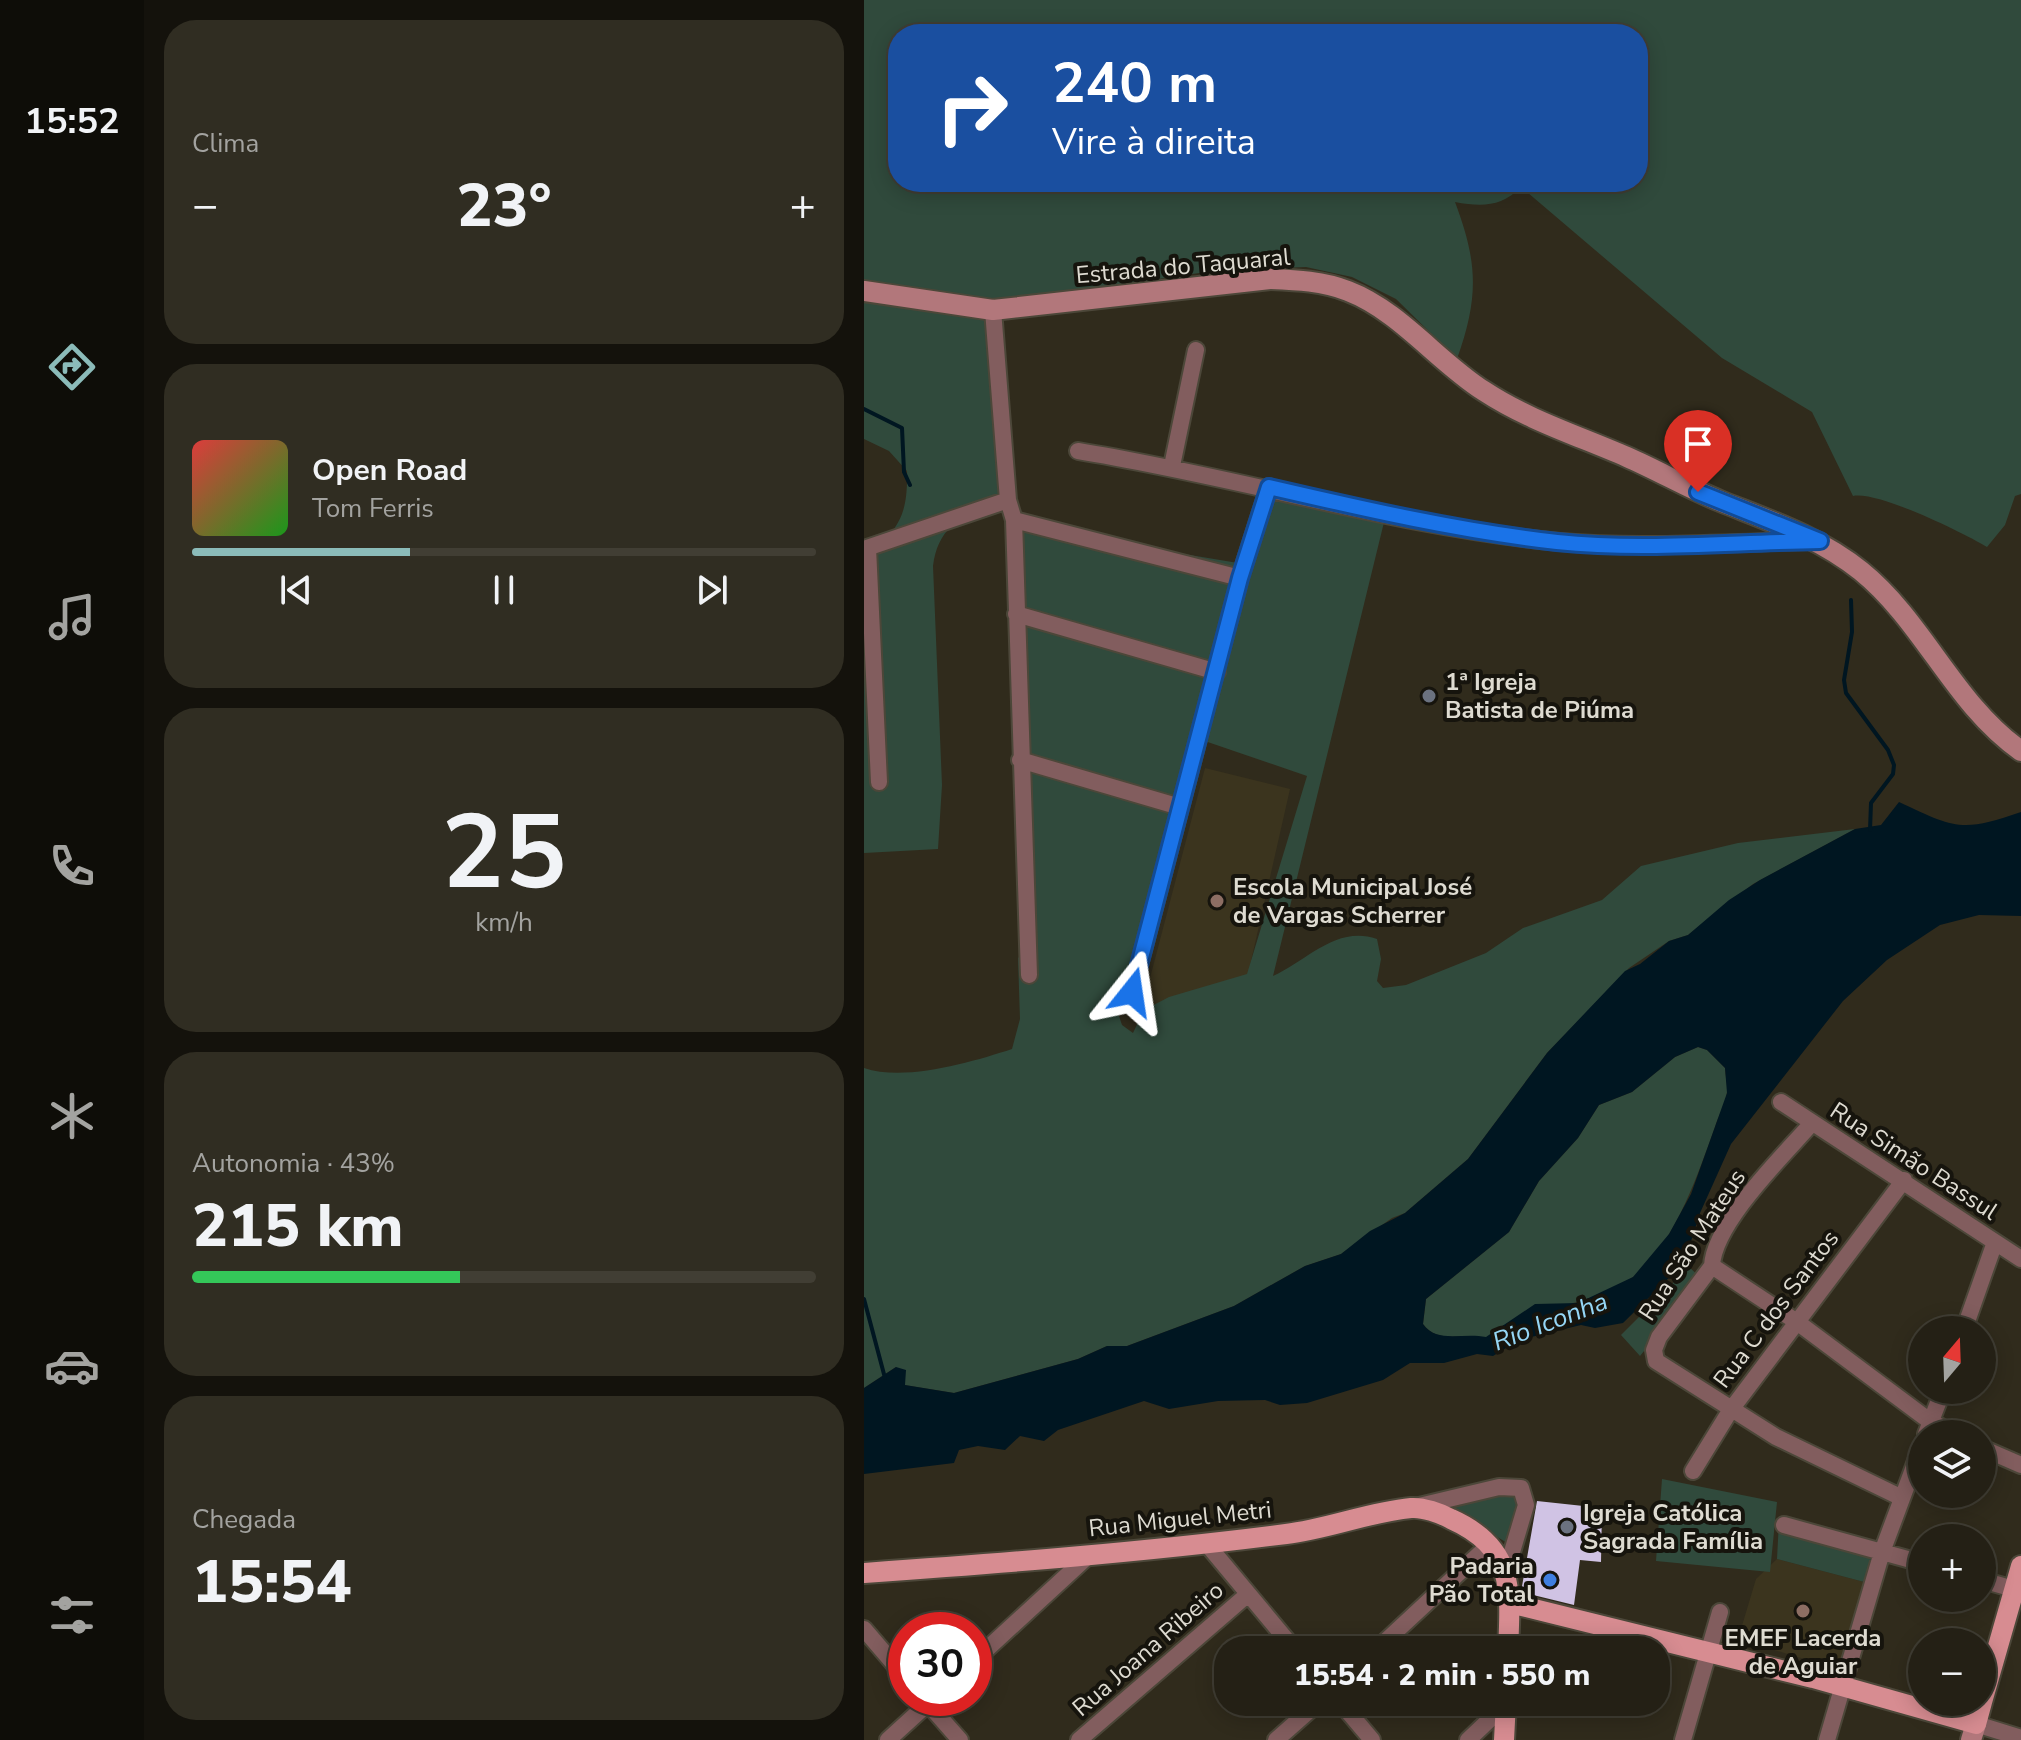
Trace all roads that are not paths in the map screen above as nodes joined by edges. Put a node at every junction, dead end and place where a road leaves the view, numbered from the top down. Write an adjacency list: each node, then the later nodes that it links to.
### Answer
1 (864, 291): 2 (street, Estrada do Taquaral)
2 (993, 310): 7 (street); 9 (street, Estrada do Taquaral)
3 (1196, 350): 5 (street)
4 (1078, 451): 5 (street)
5 (1172, 466): 6 (street)
6 (1269, 487): 9 (street); 11 (street)
7 (1008, 500): 8 (street); 10 (street)
8 (1014, 520): 11 (street); 12 (street)
9 (1820, 541): 14 (street, Estrada do Taquaral)
10 (866, 548): 16 (street)
11 (1240, 578): 13 (street)
12 (1016, 614): 13 (street); 15 (street)
13 (1217, 672): 17 (street)
14 (2021, 751)
15 (1020, 760): 17 (street); 18 (street)
16 (879, 782)
17 (1180, 807): 19 (street)
18 (1029, 975)
19 (1132, 992)
20 (1781, 1102): 21 (street, Rua Simão Bassul)
21 (1812, 1123): 22 (street, Rua Simão Bassul); 25 (street, Rua São Mateus)
22 (1904, 1180): 23 (street, Rua Simão Bassul); 27 (street, Rua C dos Santos)
23 (1995, 1242): 24 (street, Rua Simão Bassul); 26 (street)
24 (2021, 1259)
25 (1712, 1266): 27 (street); 28 (street, Rua São Mateus)
26 (1969, 1316)
27 (1797, 1322): 28 (street, Rua C dos Santos); 29 (street)
28 (1730, 1411): 32 (street, Rua C dos Santos); 34 (street)
29 (1919, 1420)
30 (1996, 1454): 31 (street)
31 (2021, 1465)
32 (1693, 1471)
33 (1908, 1478): 34 (street)
34 (1900, 1497): 39 (street)
35 (1413, 1507): 37 (main road, Rua Miguel Metri); 38 (main road, Rua Miguel Metri); 43 (street)
36 (1784, 1525): 39 (street)
37 (1206, 1543): 40 (main road, Rua Miguel Metri); 47 (street)
38 (1490, 1544): 43 (main road); 52 (street)
39 (1882, 1552): 41 (street); 58 (street)
40 (1088, 1556): 44 (main road, Rua Miguel Metri); 54 (street)
41 (1908, 1559)
42 (2021, 1566): 46 (main road)
43 (1506, 1572): 48 (main road)
44 (864, 1573)
45 (1996, 1584): 46 (street)
46 (2017, 1590): 57 (main road)
47 (1247, 1595): 51 (street); 69 (street, Rua Joana Ribeiro)
48 (1510, 1603): 53 (main road); 55 (main road)
49 (1720, 1612): 55 (street)
50 (864, 1629): 56 (street)
51 (1283, 1636)
52 (1391, 1636)
53 (1509, 1636)
54 (992, 1644)
55 (1709, 1651): 58 (main road); 74 (street)
56 (888, 1657)
57 (1996, 1657)
58 (1842, 1686): 65 (main road); 75 (street)
59 (912, 1716): 67 (street)
60 (941, 1716): 68 (street)
61 (1303, 1716): 70 (street)
62 (1352, 1716): 71 (street)
63 (1493, 1716): 72 (street)
64 (1505, 1716): 73 (main road)
65 (1974, 1732): 66 (street)
66 (2021, 1738)
67 (888, 1740)
68 (960, 1740)
69 (1079, 1740)
70 (1276, 1740)
71 (1372, 1740)
72 (1468, 1740)
73 (1504, 1740)
74 (1683, 1740)
75 (1827, 1740)

